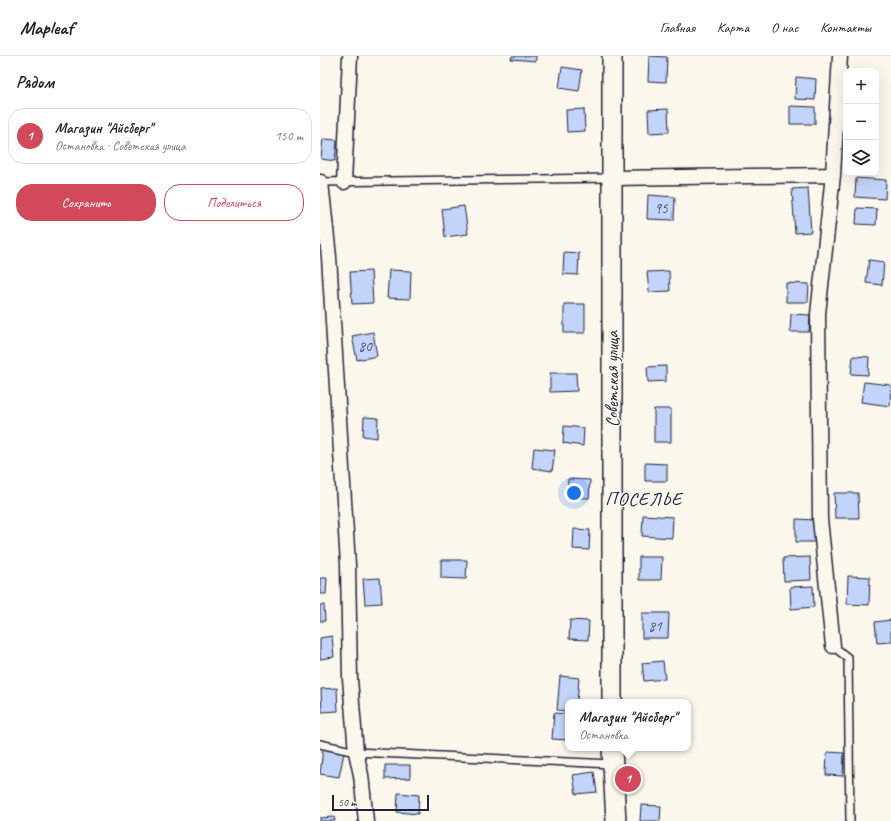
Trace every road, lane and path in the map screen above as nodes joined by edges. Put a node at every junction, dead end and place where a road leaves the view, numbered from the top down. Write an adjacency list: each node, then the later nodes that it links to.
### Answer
1 (350, 56): 7 (street)
2 (612, 56): 5 (main road, Советская улица)
3 (840, 56): 4 (street)
4 (833, 175): 5 (street); 8 (street)
5 (612, 178): 7 (lane); 9 (main road, Советская улица)
6 (320, 182): 7 (lane); 11 (street)
7 (344, 182)
8 (833, 646): 15 (lane)
9 (612, 699)
10 (320, 744): 11 (lane)
11 (356, 752): 12 (lane); 13 (street)
12 (612, 756): 14 (main road)
13 (366, 821)
14 (616, 821)
15 (850, 821)

